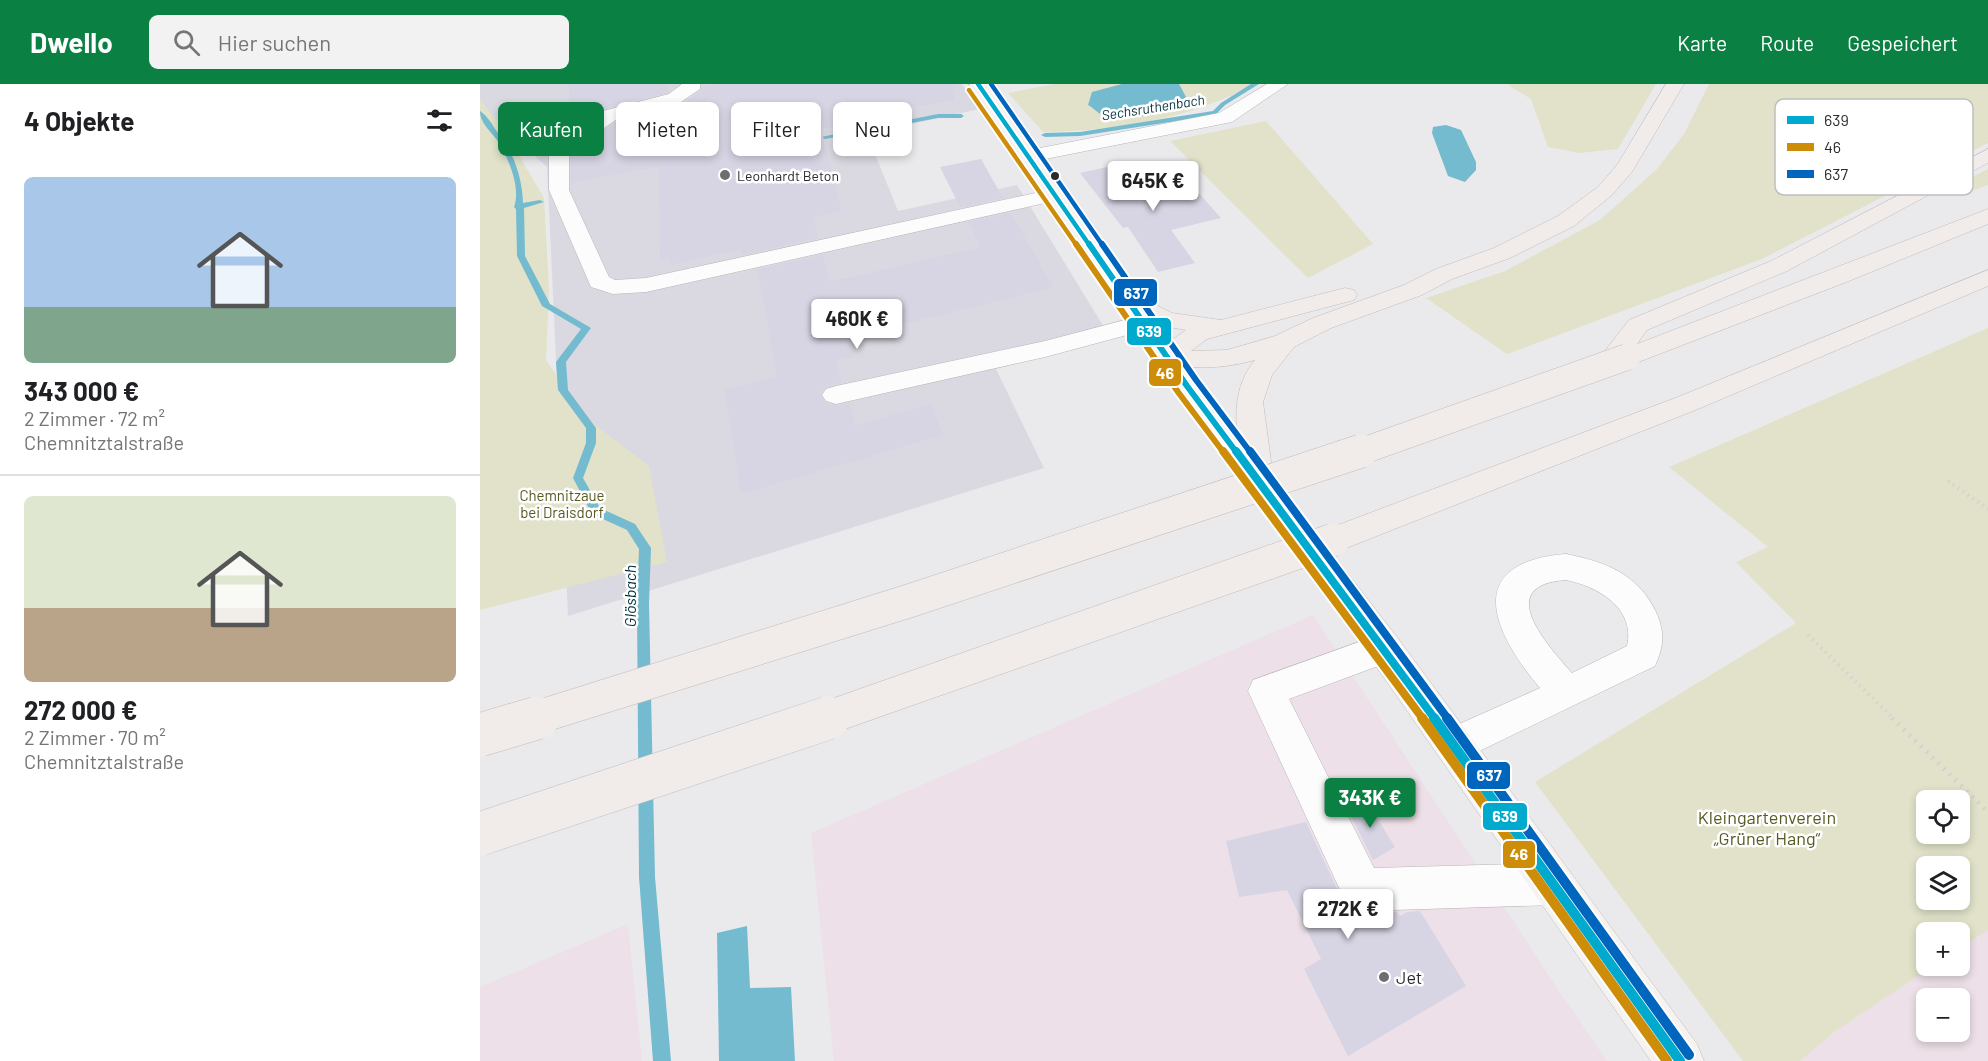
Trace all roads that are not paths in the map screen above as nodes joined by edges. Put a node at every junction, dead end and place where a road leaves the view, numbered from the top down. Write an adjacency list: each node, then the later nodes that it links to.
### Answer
1 (691, 84): 8 (lane)
2 (978, 84): 6 (main road)
3 (1279, 84): 6 (lane)
4 (1675, 84): 11 (highway)
5 (1988, 155): 7 (highway)
6 (1030, 156): 8 (main road)
7 (1973, 163)
8 (1054, 195): 13 (main road)
9 (1913, 195): 18 (highway)
10 (1988, 216): 18 (highway)
11 (1444, 274): 15 (highway); 16 (highway)
12 (1988, 277): 25 (highway, bridge)
13 (1124, 296): 14 (main road); 15 (highway)
14 (1144, 323): 17 (main road); 19 (lane)
15 (1223, 327): 17 (highway)
16 (1285, 341): 17 (highway); 20 (highway)
17 (1167, 356): 20 (main road)
18 (1617, 357): 23 (highway, bridge)
19 (836, 395)
20 (1259, 484): 21 (main road)
21 (1384, 648): 24 (main road); 26 (lane)
22 (1567, 693): 24 (lane)
23 (480, 735)
24 (1453, 745): 26 (main road)
25 (480, 834)
26 (1553, 884): 27 (main road)
27 (1680, 1061)

